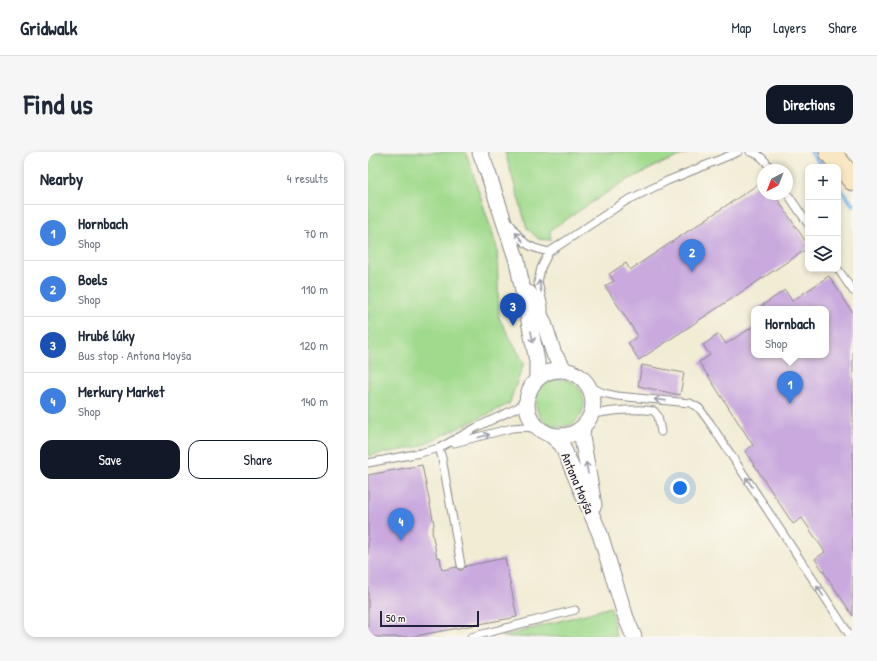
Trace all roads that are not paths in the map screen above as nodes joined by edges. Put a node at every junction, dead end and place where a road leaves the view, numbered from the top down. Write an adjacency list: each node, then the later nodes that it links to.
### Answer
1 (480, 152): 7 (street)
2 (484, 152): 7 (street)
3 (738, 152): 12 (lane)
4 (750, 152): 6 (lane)
5 (830, 152): 8 (main road)
6 (768, 164)
7 (488, 173): 10 (street)
8 (853, 180)
9 (792, 200): 11 (lane)
10 (500, 209): 12 (lane, one-way to 10); 13 (street)
11 (805, 220)
12 (549, 252): 16 (lane, one-way to 12)
13 (519, 271): 16 (street); 18 (street, one-way to 18)
14 (840, 272): 15 (lane)
15 (853, 291)
16 (544, 323): 17 (street)
17 (564, 369): 18 (street); 19 (street)
18 (537, 378): 20 (street)
19 (589, 386): 21 (street); 34 (lane, one-way to 19)
20 (527, 395): 24 (street); 25 (lane)
21 (592, 414): 22 (street); 23 (lane)
22 (583, 427): 24 (street); 27 (street, Antona Moyša, one-way to 22)
23 (661, 432)
24 (546, 433): 25 (lane, one-way to 24); 27 (street, Antona Moyša)
25 (442, 446): 26 (lane); 28 (lane)
26 (368, 463)
27 (600, 534): 30 (street, Antona Moyša)
28 (461, 565)
29 (575, 610): 31 (lane)
30 (626, 618): 32 (street, Antona Moyša); 33 (street, Antona Moyša)
31 (471, 637)
32 (630, 637)
33 (634, 637)
34 (852, 637)

